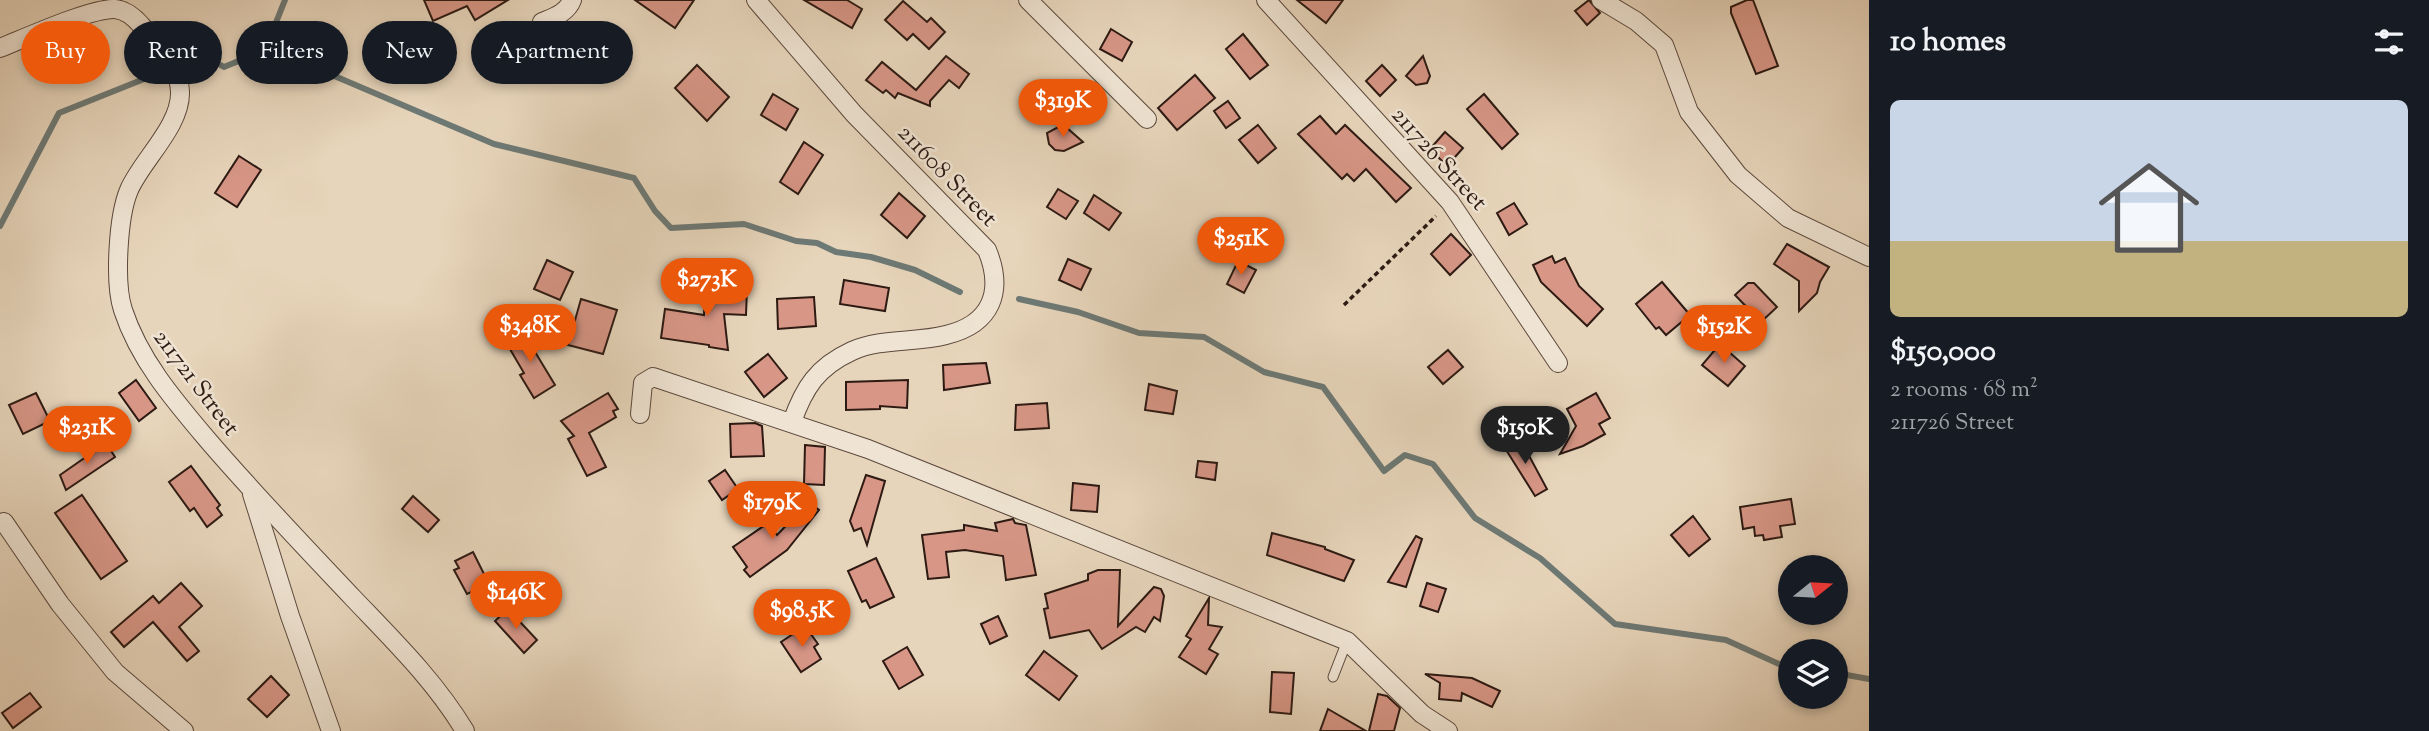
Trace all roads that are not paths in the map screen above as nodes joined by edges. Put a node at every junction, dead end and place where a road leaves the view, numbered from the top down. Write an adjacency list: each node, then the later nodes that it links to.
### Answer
1 (572, 0): 6 (street)
2 (756, 0): 12 (street, 211608 Street)
3 (1028, 0): 8 (street)
4 (1266, 0): 10 (street, 211726 Street)
5 (1601, 0): 9 (street)
6 (544, 21)
7 (0, 48): 13 (street, 211721 Street)
8 (1147, 119)
9 (1869, 257)
10 (1558, 363)
11 (640, 414): 12 (street)
12 (792, 422): 15 (street)
13 (251, 491): 18 (street); 19 (street, 211721 Street)
14 (4, 522): 17 (street)
15 (1347, 641): 16 (lane); 20 (street)
16 (1332, 677)
17 (184, 731)
18 (331, 731)
19 (465, 731)
20 (1448, 731)

